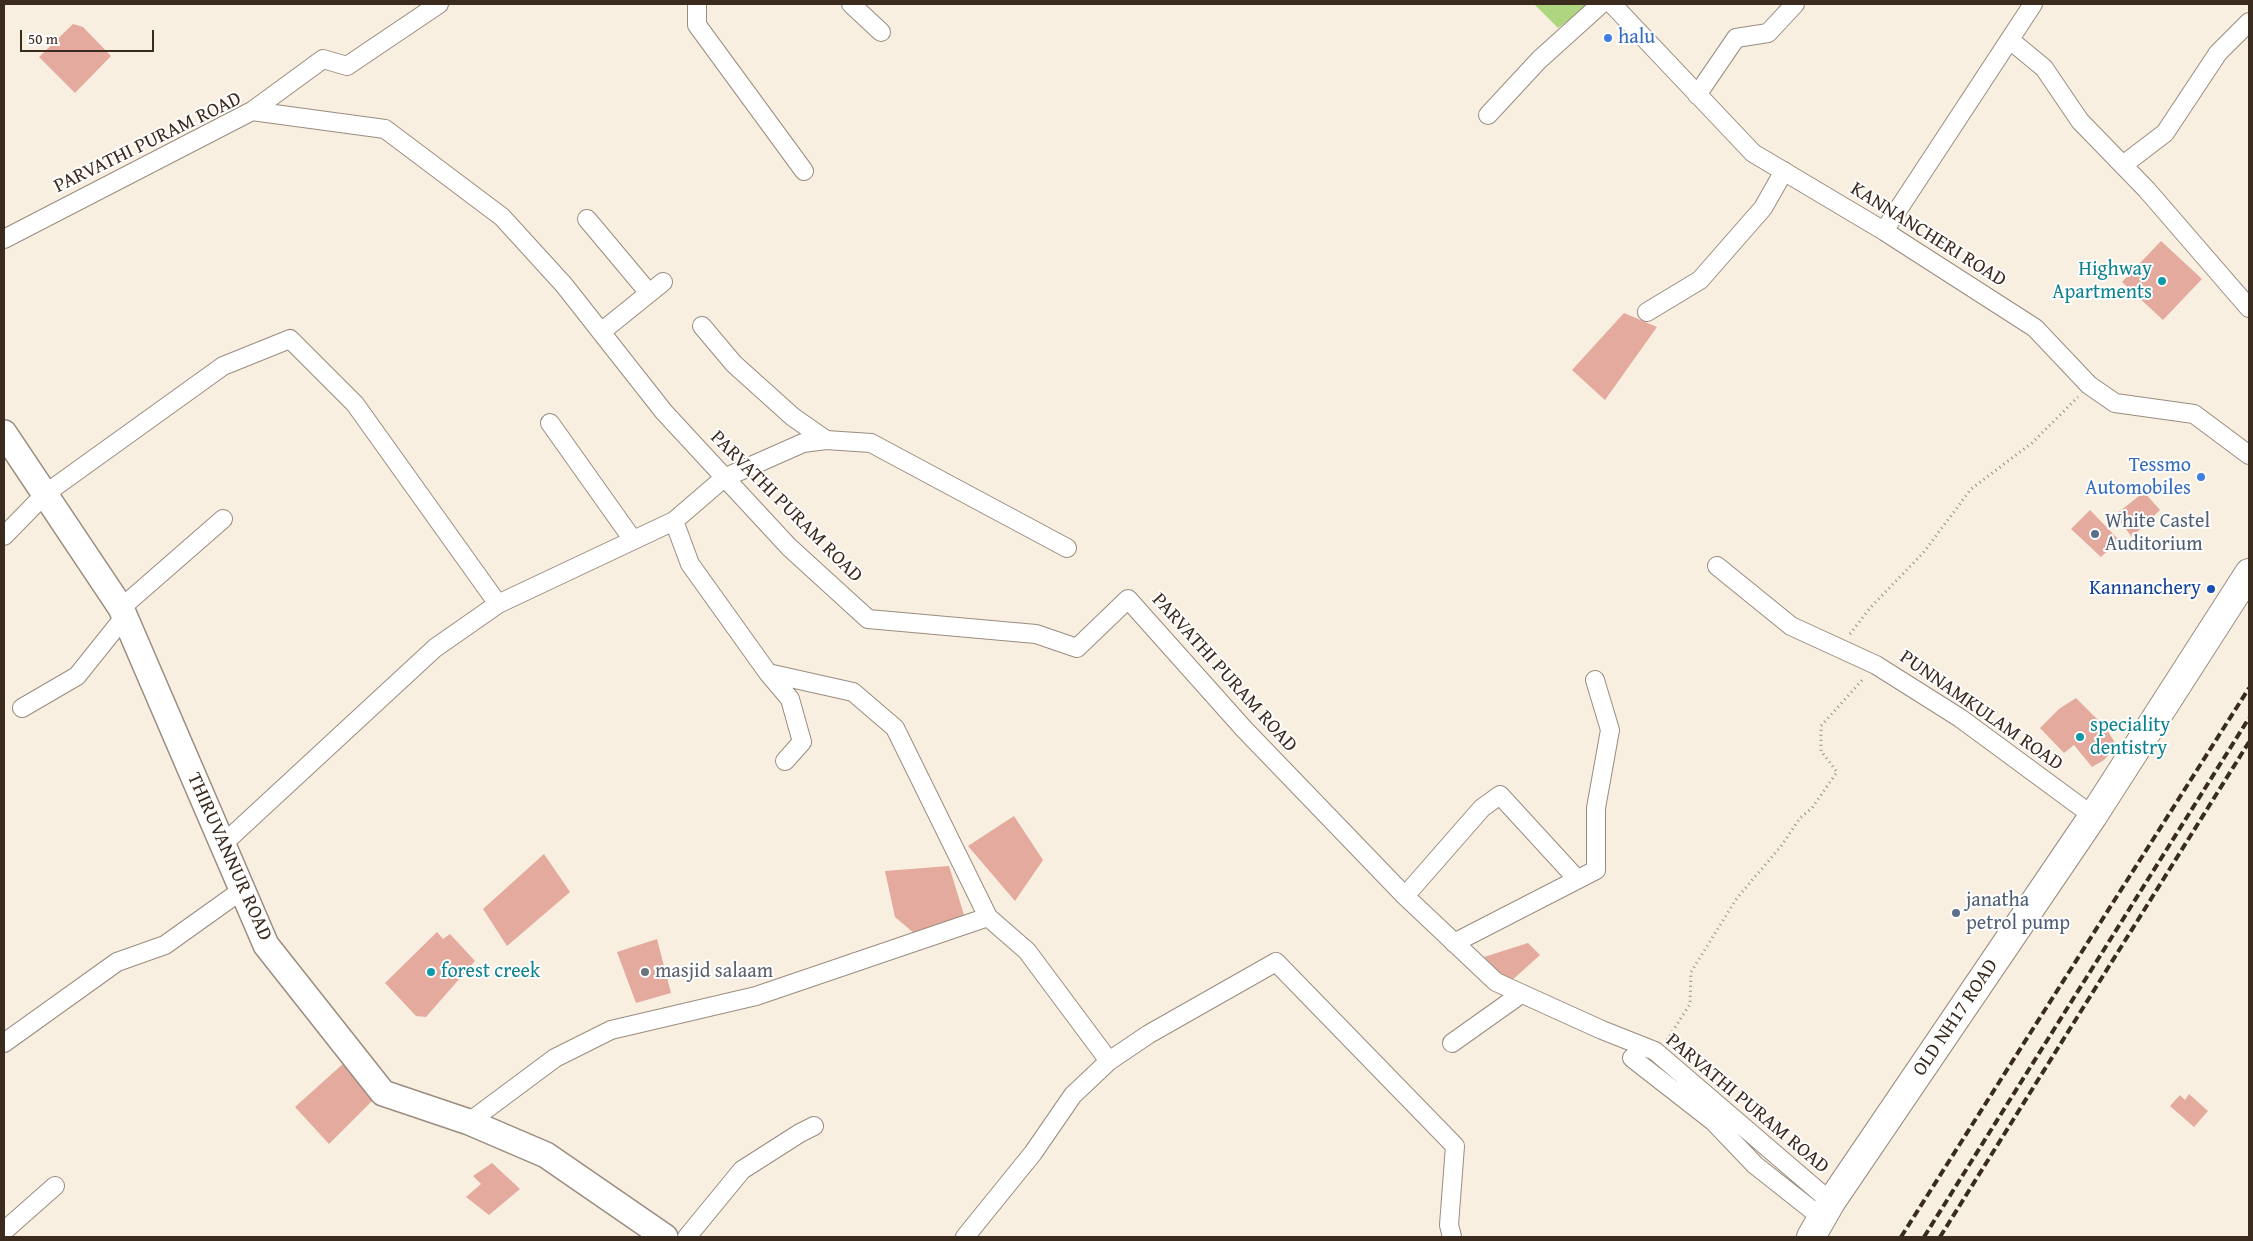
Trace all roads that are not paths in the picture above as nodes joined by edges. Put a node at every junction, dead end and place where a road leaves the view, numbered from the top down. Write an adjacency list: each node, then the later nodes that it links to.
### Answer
1 (438, 4): 12 (street)
2 (697, 4): 15 (street)
3 (851, 4): 9 (street)
4 (1601, 4): 13 (street)
5 (1612, 4): 11 (street, KANNANCHERI ROAD)
6 (1795, 4): 11 (street)
7 (2033, 4): 10 (street)
8 (2249, 22): 14 (street)
9 (881, 32)
10 (2010, 40): 14 (street); 18 (street)
11 (1697, 94): 16 (street, KANNANCHERI ROAD)
12 (252, 111): 19 (street, PARVATHI PURAM ROAD); 25 (street, PARVATHI PURAM ROAD)
13 (1488, 116)
14 (2123, 165): 22 (street)
15 (804, 171)
16 (1784, 171): 18 (street, KANNANCHERI ROAD); 23 (street)
17 (588, 219): 21 (street)
18 (1884, 231): 29 (street, KANNANCHERI ROAD)
19 (4, 239)
20 (663, 282): 21 (street)
21 (649, 293): 25 (street)
22 (2249, 308)
23 (1648, 312)
24 (702, 326): 28 (street)
25 (601, 332): 30 (street, PARVATHI PURAM ROAD)
26 (550, 423): 35 (street)
27 (4, 433): 31 (street, THIRUVANNUR ROAD)
28 (826, 440): 30 (street); 36 (street)
29 (2249, 455)
30 (724, 478): 33 (street); 49 (street, PARVATHI PURAM ROAD)
31 (45, 494): 34 (street); 39 (street); 40 (street, THIRUVANNUR ROAD)
32 (223, 519): 40 (street)
33 (674, 521): 35 (street); 41 (street)
34 (4, 536)
35 (633, 540): 39 (street)
36 (1067, 548)
37 (1717, 566): 45 (street, PUNNAMKULAM ROAD)
38 (2249, 573): 45 (main road, OLD NH17 ROAD)
39 (498, 604): 46 (street)
40 (123, 612): 43 (street); 46 (street, THIRUVANNUR ROAD)
41 (768, 673): 44 (street); 50 (street)
42 (1595, 680): 47 (street)
43 (22, 708)
44 (785, 762)
45 (2093, 816): 60 (main road, OLD NH17 ROAD)
46 (223, 844): 48 (street, THIRUVANNUR ROAD)
47 (1577, 879): 49 (street); 51 (street)
48 (242, 890): 53 (street); 57 (street, THIRUVANNUR ROAD)
49 (1405, 896): 51 (street, PARVATHI PURAM ROAD)
50 (988, 917): 56 (street); 57 (street)
51 (1454, 943): 52 (street, PARVATHI PURAM ROAD)
52 (1521, 994): 54 (street); 60 (street, PARVATHI PURAM ROAD)
53 (4, 1043)
54 (1452, 1043)
55 (1632, 1058): 60 (street)
56 (1109, 1061): 64 (street); 65 (street)
57 (469, 1122): 62 (street, THIRUVANNUR ROAD)
58 (814, 1126): 63 (street)
59 (55, 1186): 61 (street)
60 (1821, 1219)
61 (4, 1231)
62 (665, 1237)
63 (687, 1237)
64 (965, 1237)
65 (1452, 1237)

